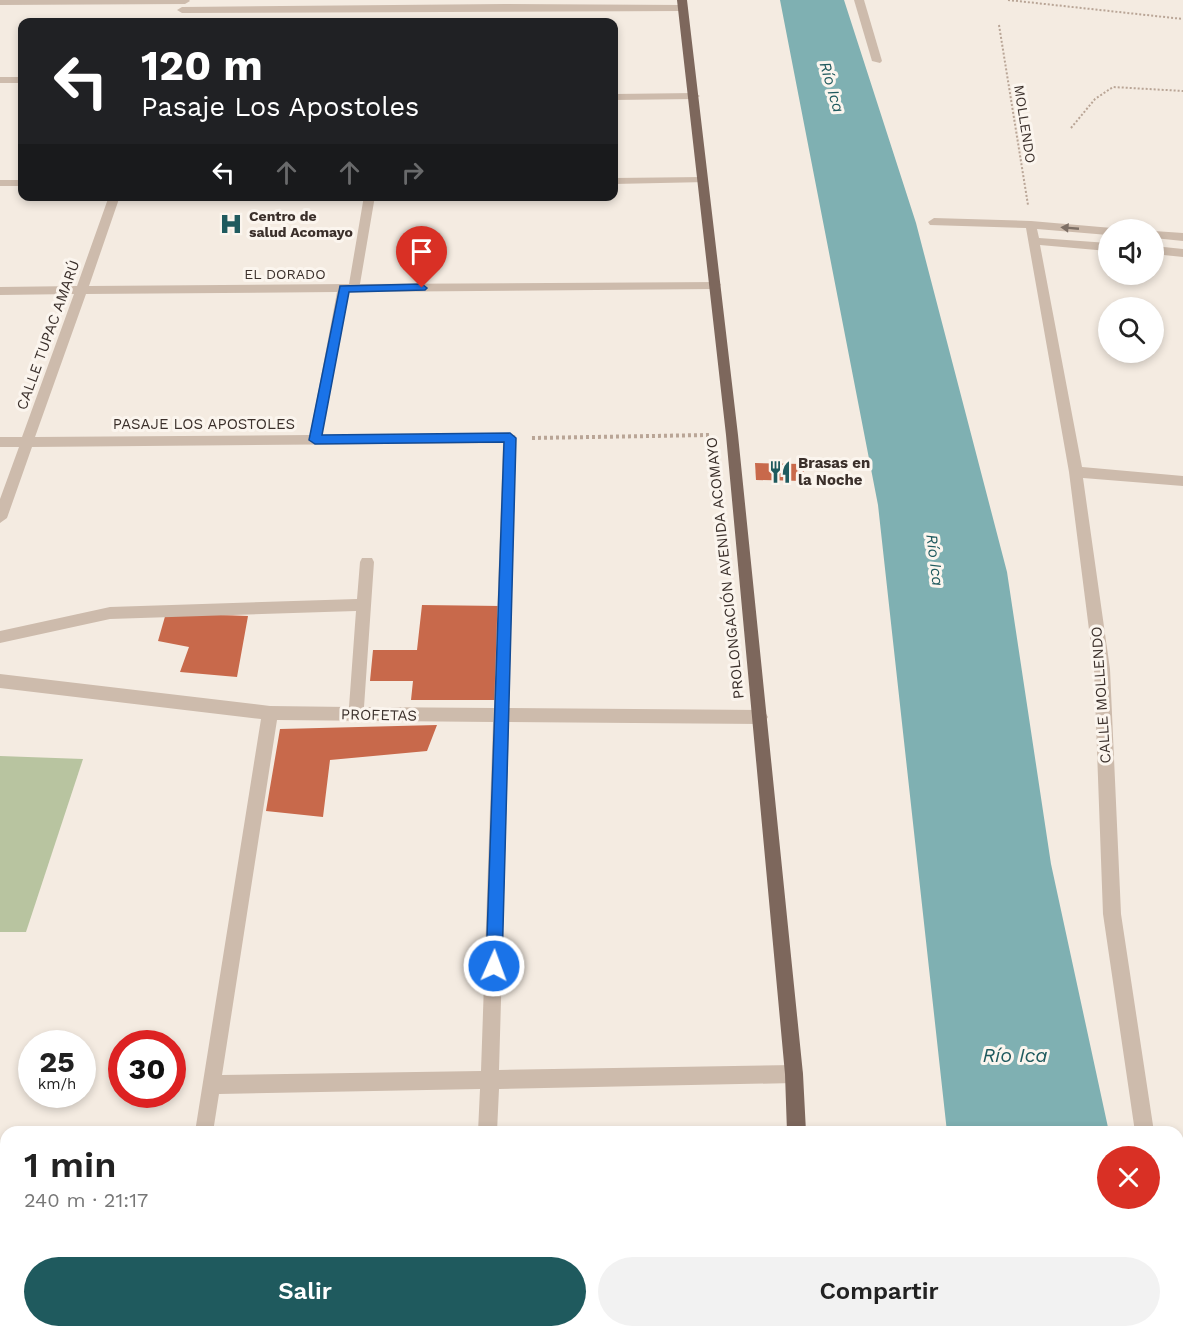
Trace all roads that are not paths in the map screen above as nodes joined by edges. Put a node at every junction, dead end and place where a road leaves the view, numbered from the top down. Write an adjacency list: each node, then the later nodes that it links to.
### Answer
1 (859, 0): 6 (street)
2 (0, 2): 4 (street)
3 (505, 3): 4 (street); 5 (street)
4 (184, 4)
5 (683, 4): 9 (main road, PROLONGACIÓN AVENIDA ACOMAYO)
6 (877, 61)
7 (0, 80): 8 (street)
8 (18, 80)
9 (695, 96): 10 (street); 11 (main road, PROLONGACIÓN AVENIDA ACOMAYO)
10 (618, 97)
11 (703, 180): 12 (street); 26 (main road, PROLONGACIÓN AVENIDA ACOMAYO)
12 (618, 181)
13 (0, 183): 14 (street)
14 (18, 183)
15 (113, 201): 28 (street, CALLE TUPAC AMARÚ)
16 (369, 201): 27 (street)
17 (934, 222): 18 (street)
18 (1031, 225): 19 (street, one-way to 18); 22 (street, CALLE MOLLENDO)
19 (1098, 230)
20 (1164, 236): 21 (street)
21 (1183, 237)
22 (1034, 241): 23 (street); 33 (street, CALLE MOLLENDO)
23 (1098, 246)
24 (1164, 251): 25 (street)
25 (1183, 253)
26 (715, 285): 27 (street, EL DORADO); 43 (main road, PROLONGACIÓN AVENIDA ACOMAYO)
27 (349, 288): 28 (street, EL DORADO); 30 (street)
28 (81, 290): 29 (street, EL DORADO); 32 (street, CALLE TUPAC AMARÚ)
29 (0, 291)
30 (315, 440): 32 (street, PASAJE LOS APOSTOLES); 42 (street, PASAJE LOS APOSTOLES)
31 (0, 442): 32 (street, PASAJE LOS APOSTOLES)
32 (27, 442): 35 (street, CALLE TUPAC AMARÚ)
33 (1076, 472): 34 (street); 50 (street, CALLE MOLLENDO)
34 (1183, 481)
35 (0, 519)
36 (367, 562): 37 (street)
37 (363, 605): 38 (street); 41 (street)
38 (0, 636)
39 (0, 681): 40 (street, PROFETAS)
40 (270, 713): 41 (street, PROFETAS); 46 (street)
41 (356, 714): 42 (street, PROFETAS)
42 (501, 716): 43 (street, PROFETAS); 45 (street)
43 (760, 717): 44 (main road, PROLONGACIÓN AVENIDA ACOMAYO)
44 (794, 1074): 45 (street); 49 (main road, PROLONGACIÓN AVENIDA ACOMAYO)
45 (490, 1079): 46 (street); 48 (street)
46 (212, 1085): 47 (street)
47 (205, 1126)
48 (488, 1126)
49 (797, 1126)
50 (1143, 1126)

